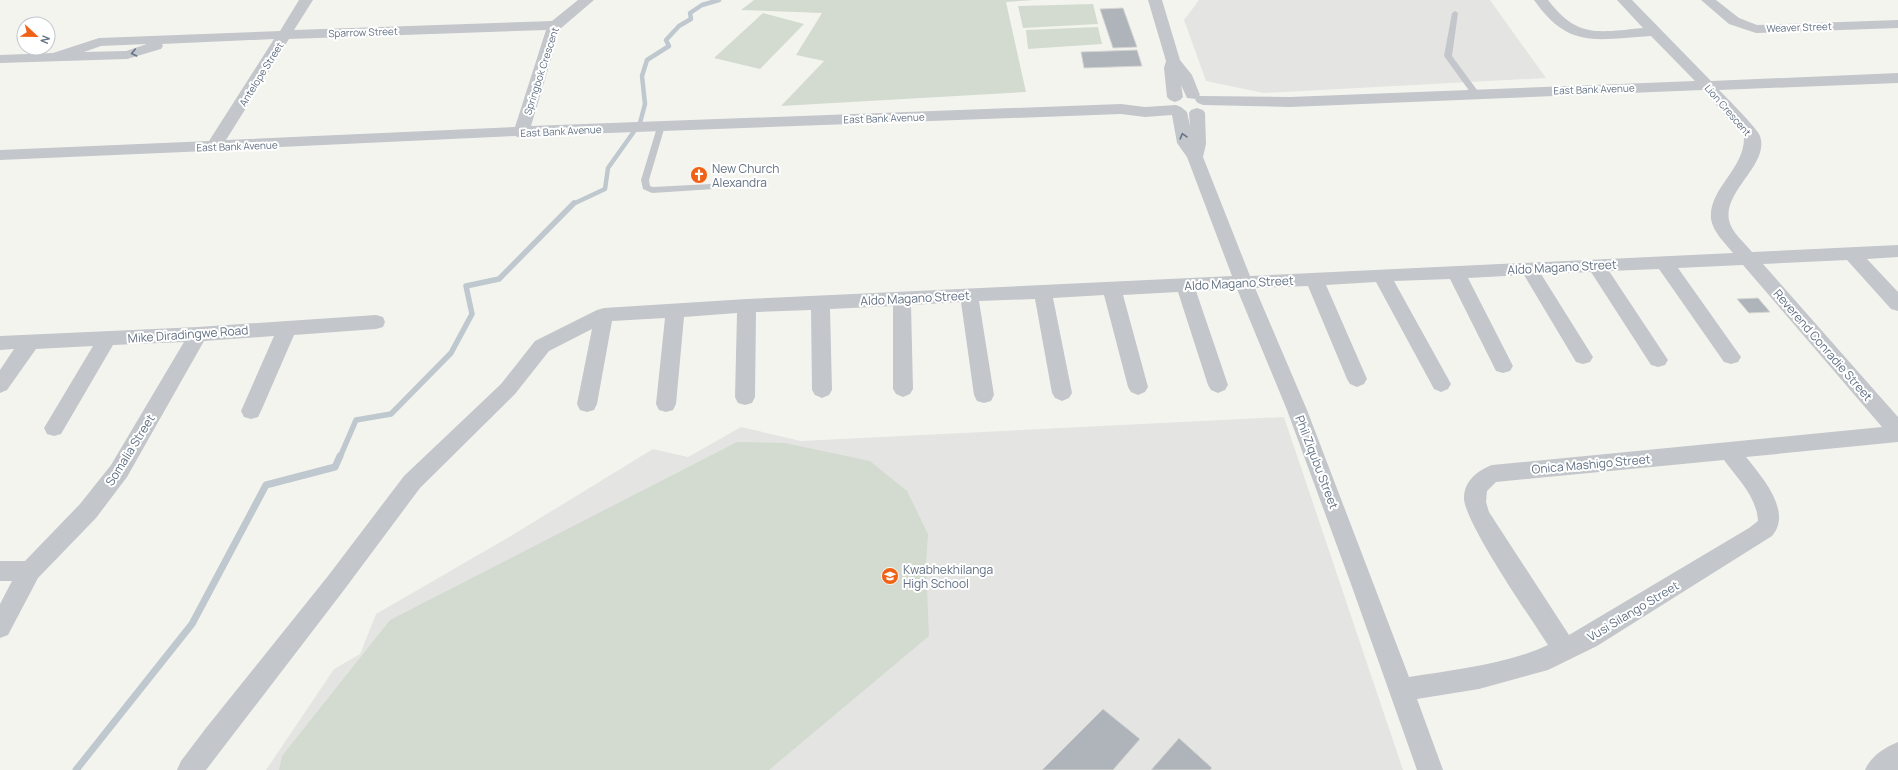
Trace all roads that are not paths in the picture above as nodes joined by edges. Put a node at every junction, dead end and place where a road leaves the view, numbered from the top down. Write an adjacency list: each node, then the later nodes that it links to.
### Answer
1 (306, 0): 11 (street, Antelope Street)
2 (587, 0): 9 (street, Springbok Crescent)
3 (1155, 0): 13 (street)
4 (1541, 0): 10 (street)
5 (1624, 0): 10 (street, Lion Crescent)
6 (1708, 0): 8 (street, Weaver Street)
7 (1455, 13): 16 (lane)
8 (1898, 24)
9 (555, 25): 11 (street, Sparrow Street); 20 (street, Springbok Crescent)
10 (1654, 31): 15 (street, Lion Crescent)
11 (285, 35): 12 (street, Sparrow Street); 21 (street, Antelope Street)
12 (0, 59)
13 (1173, 61): 17 (street, Phil Ziqubu Street); 18 (street, Phil Ziqubu Street)
14 (1898, 78): 15 (street, East Bank Avenue)
15 (1706, 84): 16 (street, East Bank Avenue); 27 (street, Lion Crescent)
16 (1476, 94): 17 (street, East Bank Avenue)
17 (1199, 104): 18 (street, East Bank Avenue); 23 (street, Phil Ziqubu Street)
18 (1175, 105): 19 (street, East Bank Avenue); 23 (street, Phil Ziqubu Street, one-way to 18)
19 (655, 126): 20 (street, East Bank Avenue); 24 (lane)
20 (521, 133): 21 (street, East Bank Avenue)
21 (213, 147): 22 (street, East Bank Avenue)
22 (0, 155)
23 (1195, 157): 34 (street, Phil Ziqubu Street)
24 (712, 187)
25 (1898, 251): 26 (street, Aldo Magano Street)
26 (1851, 252): 27 (street, Aldo Magano Street); 41 (street)
27 (1748, 259): 28 (street, Aldo Magano Street); 69 (street, Reverend Conradie Street)
28 (1665, 262): 29 (street, Aldo Magano Street); 52 (street)
29 (1596, 266): 30 (street, Aldo Magano Street); 53 (street)
30 (1529, 269): 31 (street, Aldo Magano Street); 51 (street)
31 (1456, 272): 32 (street, Aldo Magano Street); 54 (street)
32 (1381, 275): 33 (street, Aldo Magano Street); 56 (street)
33 (1314, 279): 34 (street, Aldo Magano Street); 55 (street)
34 (1243, 282): 35 (street, Aldo Magano Street); 75 (street, Phil Ziqubu Street)
35 (1185, 286): 36 (street, Aldo Magano Street); 58 (street)
36 (1112, 288): 37 (street, Aldo Magano Street); 59 (street)
37 (1043, 292): 38 (street, Aldo Magano Street); 62 (street)
38 (969, 296): 39 (street, Aldo Magano Street); 63 (street)
39 (902, 299): 40 (street, Aldo Magano Street); 60 (street)
40 (820, 303): 42 (street, Aldo Magano Street); 61 (street)
41 (1898, 304)
42 (747, 306): 43 (street, Aldo Magano Street); 64 (street)
43 (676, 311): 44 (street, Aldo Magano Street); 66 (street)
44 (604, 315): 65 (street); 77 (street, Aldo Magano Street)
45 (376, 322): 46 (street, Mike Diradingwe Road)
46 (287, 328): 47 (street, Mike Diradingwe Road); 67 (street)
47 (198, 334): 48 (street, Mike Diradingwe Road); 72 (street, Somalia Street)
48 (107, 339): 49 (street, Mike Diradingwe Road); 68 (street)
49 (29, 342): 50 (street, Mike Diradingwe Road); 57 (street)
50 (0, 343)
51 (1583, 357)
52 (1731, 357)
53 (1658, 360)
54 (1503, 366)
55 (1357, 379)
56 (1441, 384)
57 (0, 385)
58 (1218, 385)
59 (1138, 387)
60 (903, 389)
61 (822, 390)
62 (1062, 393)
63 (984, 395)
64 (745, 397)
65 (587, 404)
66 (666, 404)
67 (251, 411)
68 (54, 428)
69 (1898, 433): 70 (street, Onica Mashigo Street)
70 (1730, 451): 74 (street, Vusi Silango Street); 74 (street, Onica Mashigo Street)
71 (0, 571): 72 (street)
72 (30, 571): 73 (street, Somalia Street)
73 (0, 627)
74 (1565, 650): 75 (street, Vusi Silango Street)
75 (1402, 690): 78 (street, Phil Ziqubu Street)
76 (1898, 755): 79 (street)
77 (190, 770)
78 (1430, 770)
79 (1878, 770)

